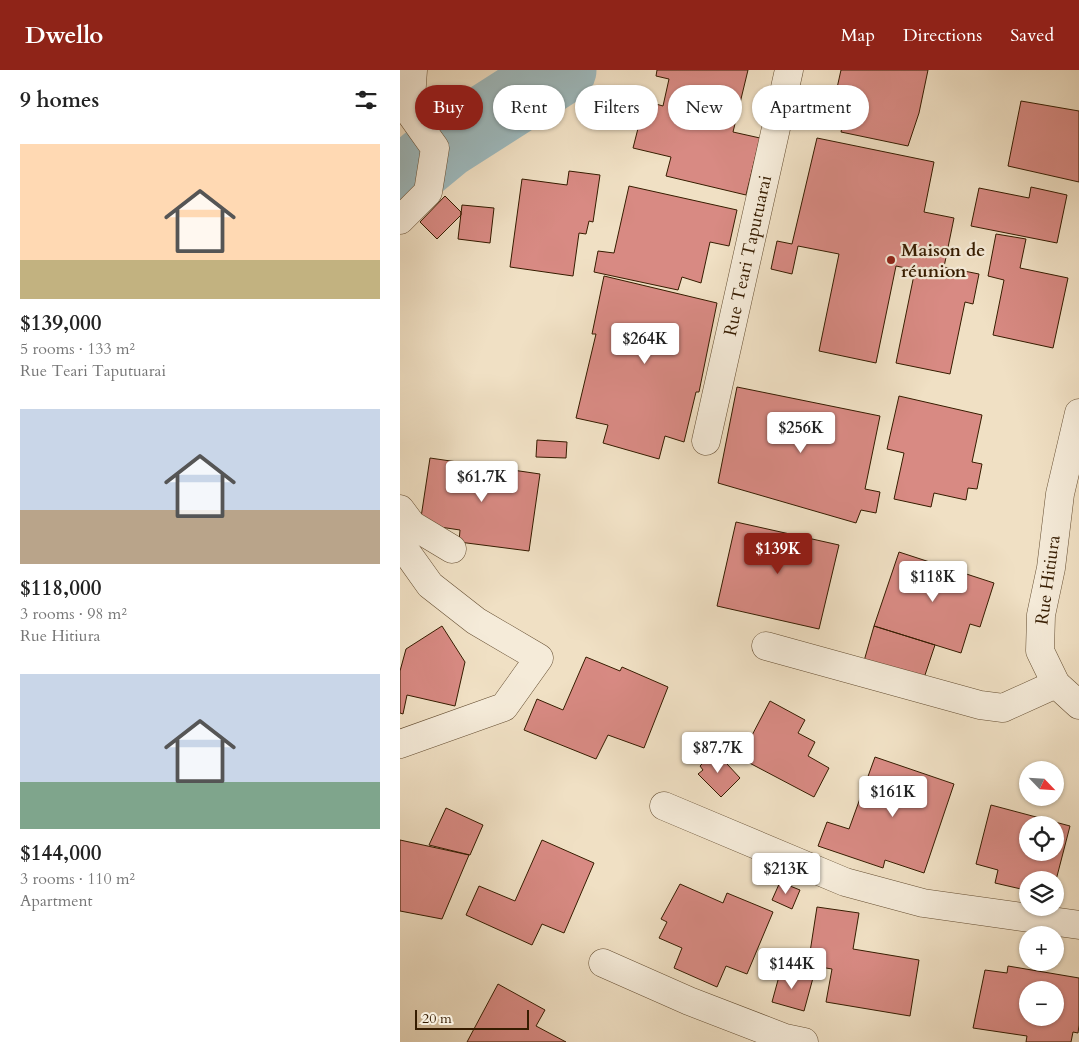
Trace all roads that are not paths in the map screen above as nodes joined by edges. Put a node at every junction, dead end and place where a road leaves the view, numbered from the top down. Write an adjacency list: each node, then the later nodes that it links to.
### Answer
1 (413, 70): 3 (street)
2 (790, 70): 5 (street, Rue Teari Taputuarai)
3 (400, 220)
4 (1079, 413): 6 (street, Rue Hitiura)
5 (706, 441)
6 (1070, 496): 11 (street, Rue Hitiura)
7 (400, 509): 9 (street)
8 (400, 543): 13 (street)
9 (452, 549)
10 (766, 646): 11 (street)
11 (1056, 684): 12 (street, Rue Hitiura)
12 (1079, 705)
13 (400, 744)
14 (664, 806): 15 (street)
15 (1079, 925)
16 (603, 963): 17 (street)
17 (804, 1042)

